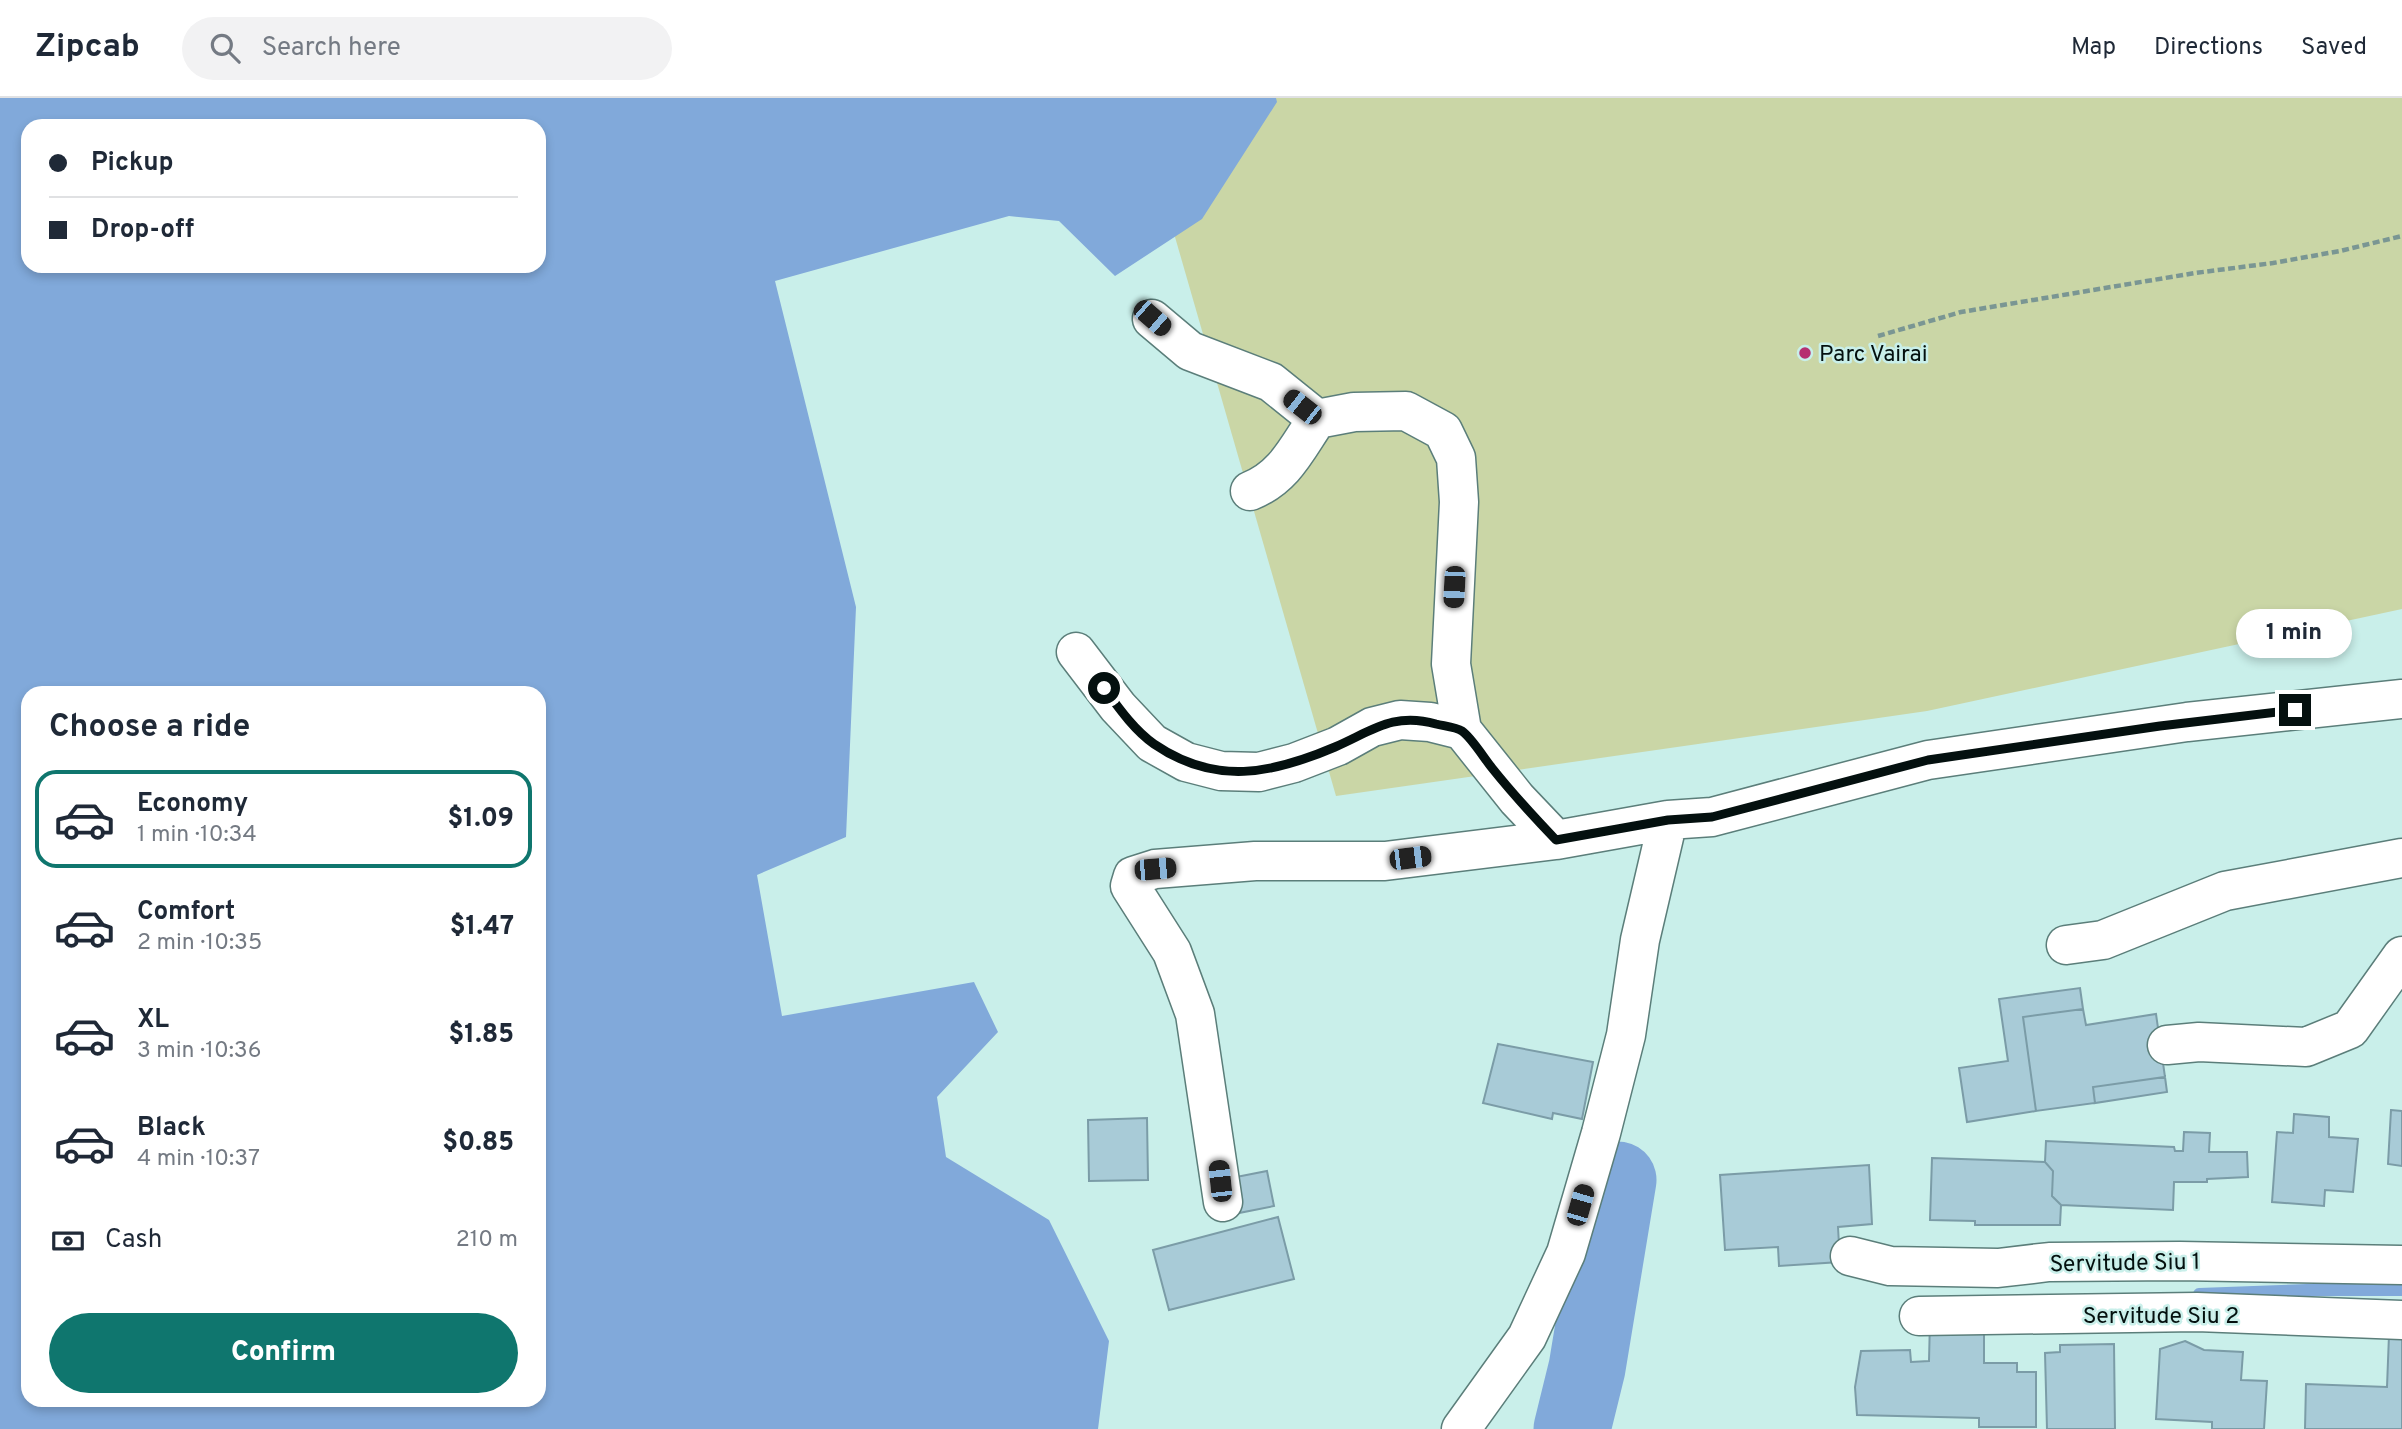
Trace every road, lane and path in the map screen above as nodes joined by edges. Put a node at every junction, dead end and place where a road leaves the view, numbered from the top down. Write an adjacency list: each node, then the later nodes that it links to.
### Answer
1 (2402, 236): 3 (path)
2 (1152, 318): 4 (street)
3 (1878, 335)
4 (1317, 418): 5 (street); 8 (street)
5 (1250, 491)
6 (1076, 652): 8 (street)
7 (2402, 698): 9 (street)
8 (1462, 730): 10 (street)
9 (1668, 820): 10 (street); 20 (street)
10 (1556, 840): 15 (street)
11 (2402, 858): 12 (street)
12 (2066, 945)
13 (2402, 957): 14 (street)
14 (2167, 1045)
15 (1223, 1202)
16 (1850, 1256): 17 (street, Servitude Siu 1)
17 (2402, 1265)
18 (1919, 1316): 19 (street, Servitude Siu 2)
19 (2402, 1320)
20 (1461, 1429)

